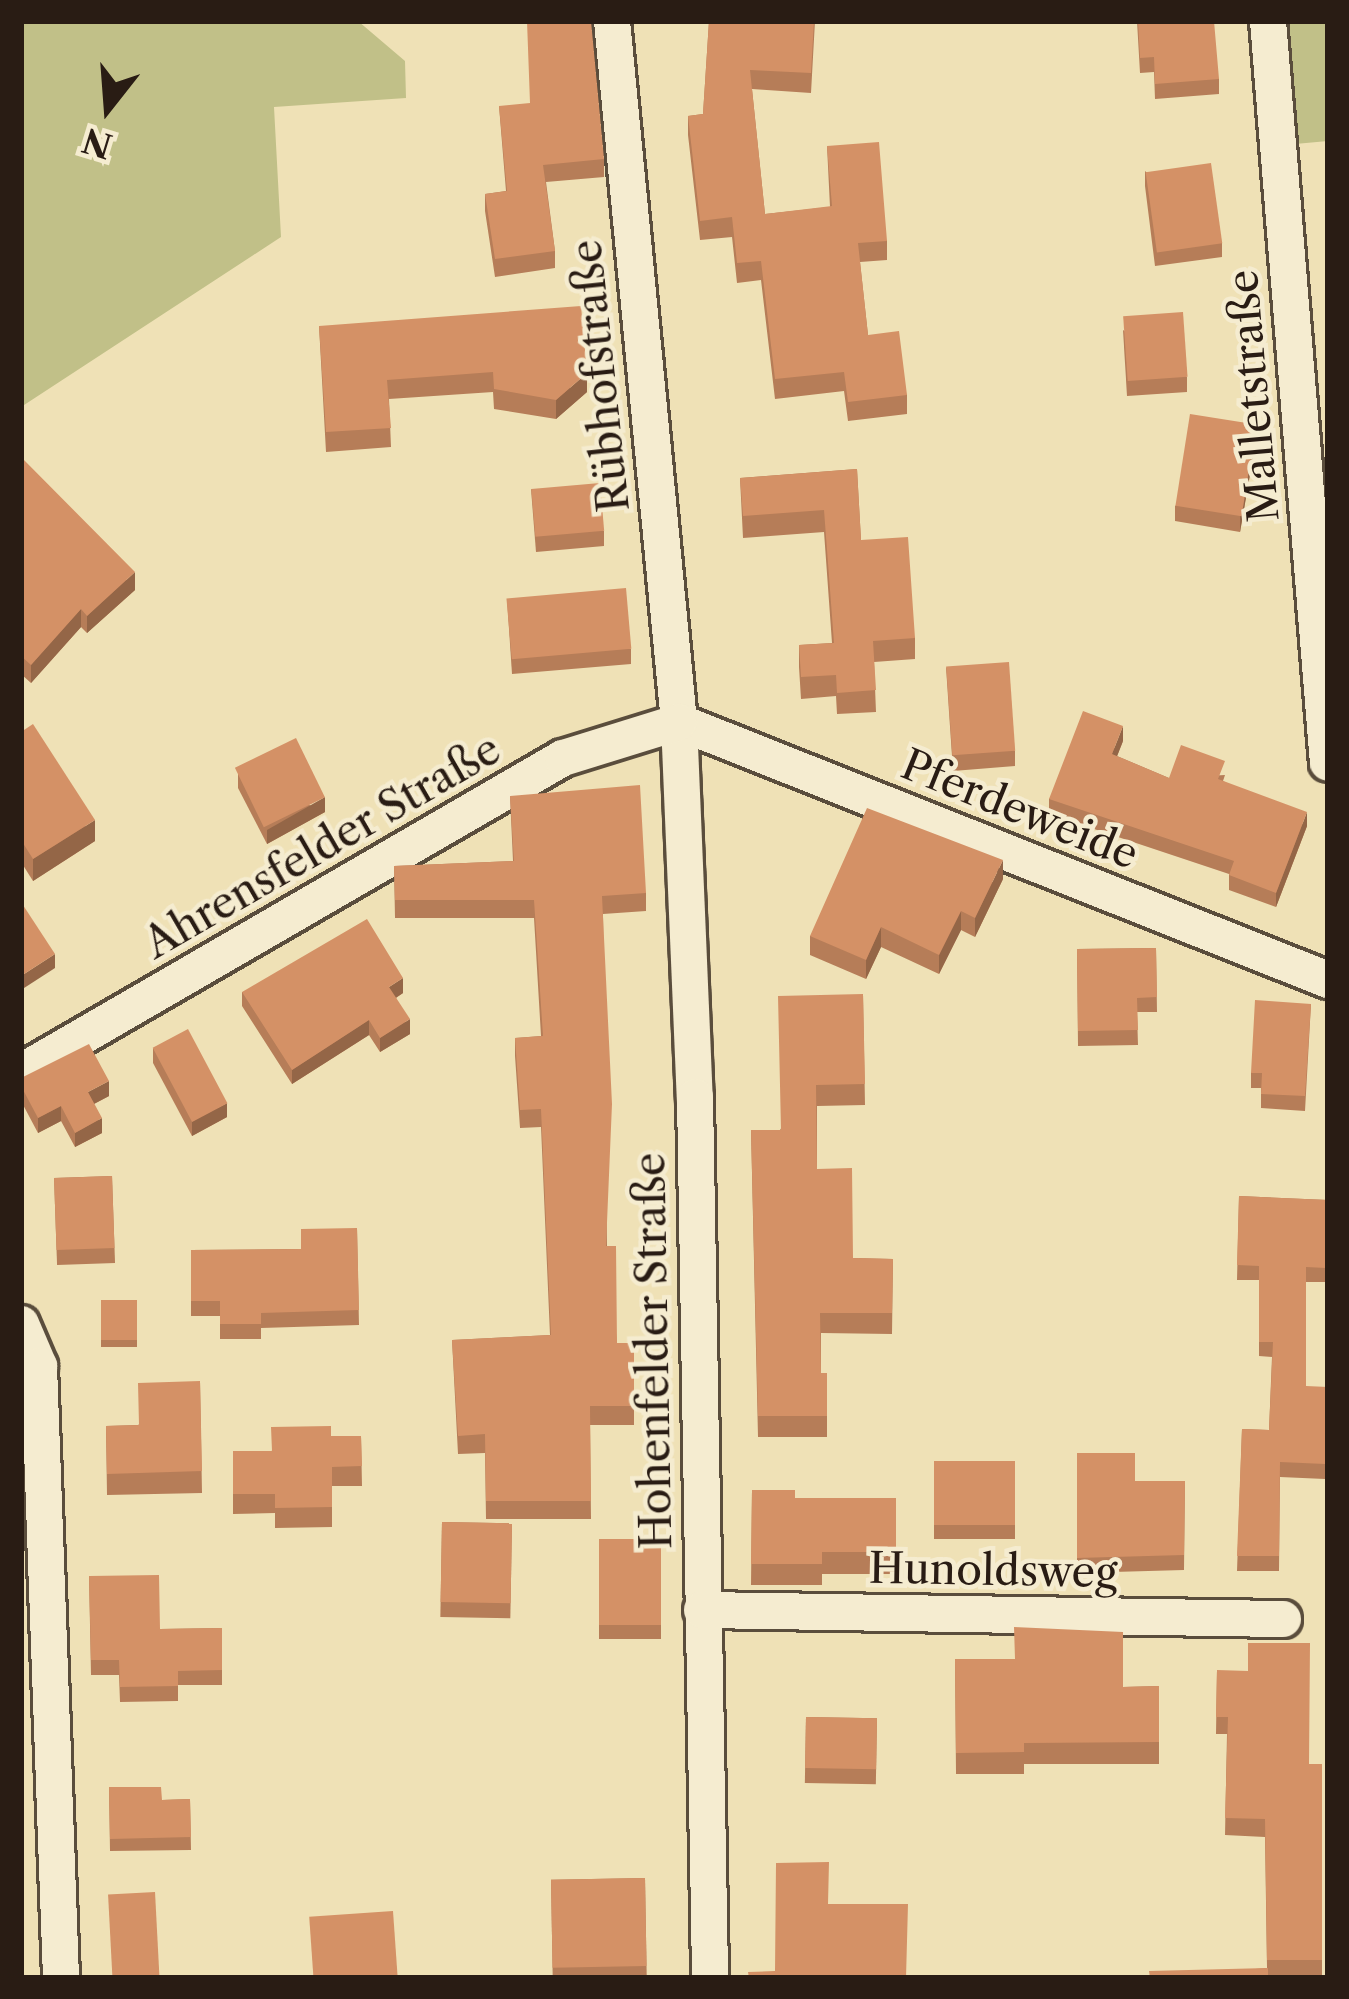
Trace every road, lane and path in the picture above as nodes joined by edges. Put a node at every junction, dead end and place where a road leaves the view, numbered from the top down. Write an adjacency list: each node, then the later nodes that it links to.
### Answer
1 (612, 21): 3 (street, Rübhofstraße)
2 (1268, 21): 4 (street, Malletstraße)
3 (679, 722): 5 (street, Pferdeweide); 6 (street, Ahrensfelder Straße); 8 (street, Hohenfelder Straße)
4 (1328, 764)
5 (1328, 980)
6 (21, 1072)
7 (21, 1324): 10 (street)
8 (702, 1610): 9 (street, Hunoldsweg); 11 (street, Hohenfelder Straße)
9 (1283, 1619)
10 (61, 1978)
11 (710, 1978)

